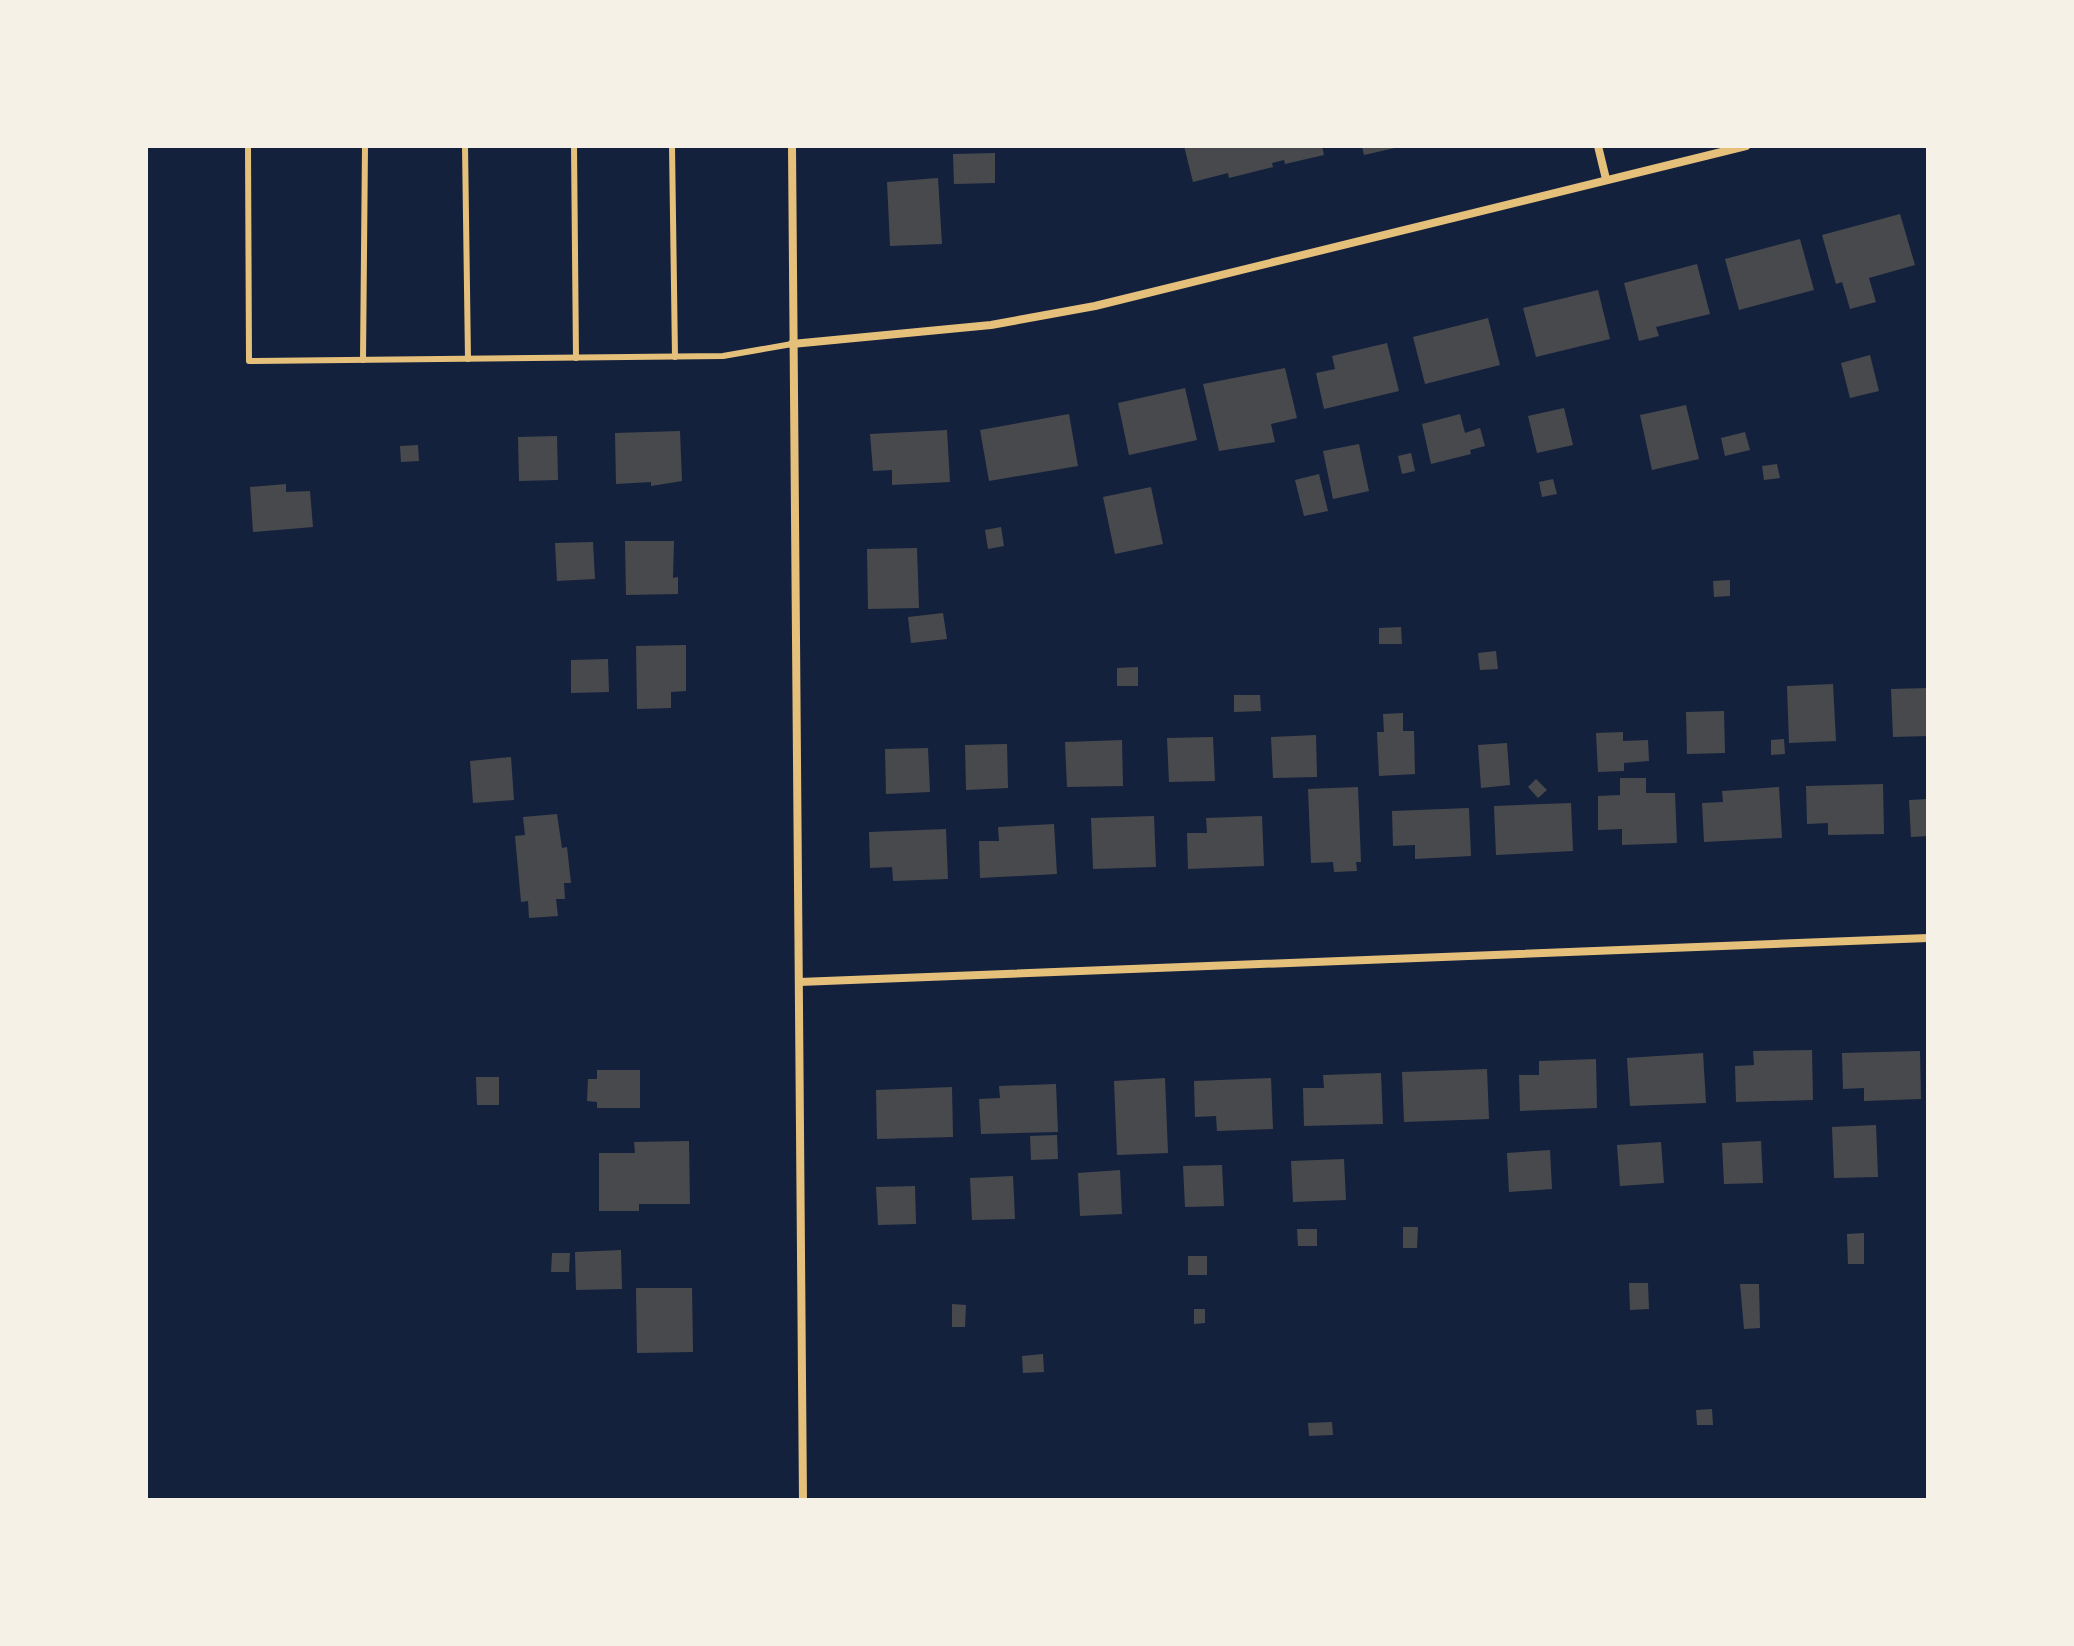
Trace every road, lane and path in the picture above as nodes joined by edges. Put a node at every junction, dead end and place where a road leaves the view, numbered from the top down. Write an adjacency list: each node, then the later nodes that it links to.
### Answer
1 (248, 146): 14 (lane)
2 (365, 146): 14 (lane)
3 (465, 146): 13 (lane)
4 (574, 146): 12 (lane)
5 (672, 146): 11 (lane)
6 (792, 146): 10 (street)
7 (1598, 146): 9 (street)
8 (1746, 146): 9 (street)
9 (1606, 179): 10 (street)
10 (792, 344): 11 (lane); 16 (street)
11 (675, 357): 12 (lane)
12 (576, 358): 13 (lane)
13 (468, 359): 14 (lane)
14 (363, 360)
15 (1928, 938): 16 (street)
16 (799, 982): 17 (street)
17 (803, 1500)

